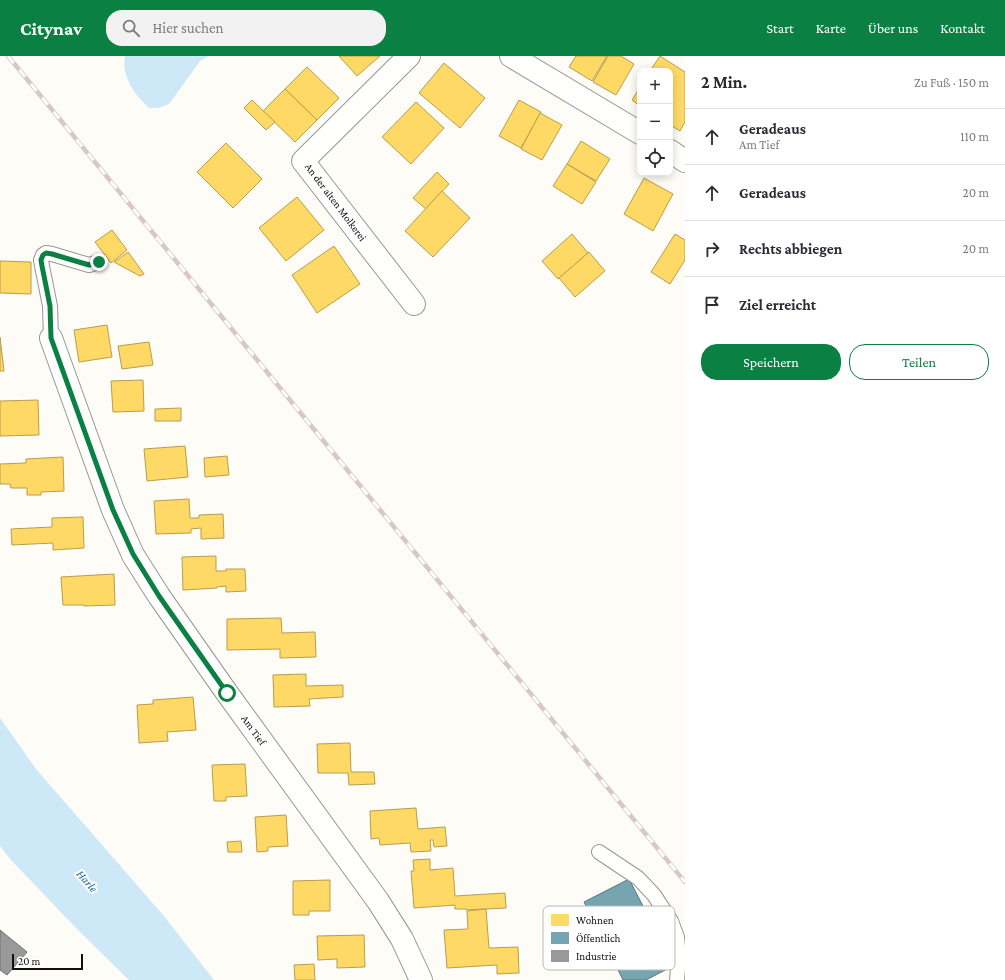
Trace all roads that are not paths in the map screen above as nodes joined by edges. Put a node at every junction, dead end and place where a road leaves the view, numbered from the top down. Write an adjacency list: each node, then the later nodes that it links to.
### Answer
1 (409, 56): 7 (street, An der alten Molkerei)
2 (511, 56): 3 (street)
3 (637, 131)
4 (673, 153): 5 (street)
5 (685, 161)
6 (99, 262): 8 (lane)
7 (414, 304)
8 (51, 338): 12 (street, Am Tief)
9 (599, 852): 10 (lane)
10 (662, 906)
11 (675, 931): 13 (lane)
12 (422, 980)
13 (677, 980)

